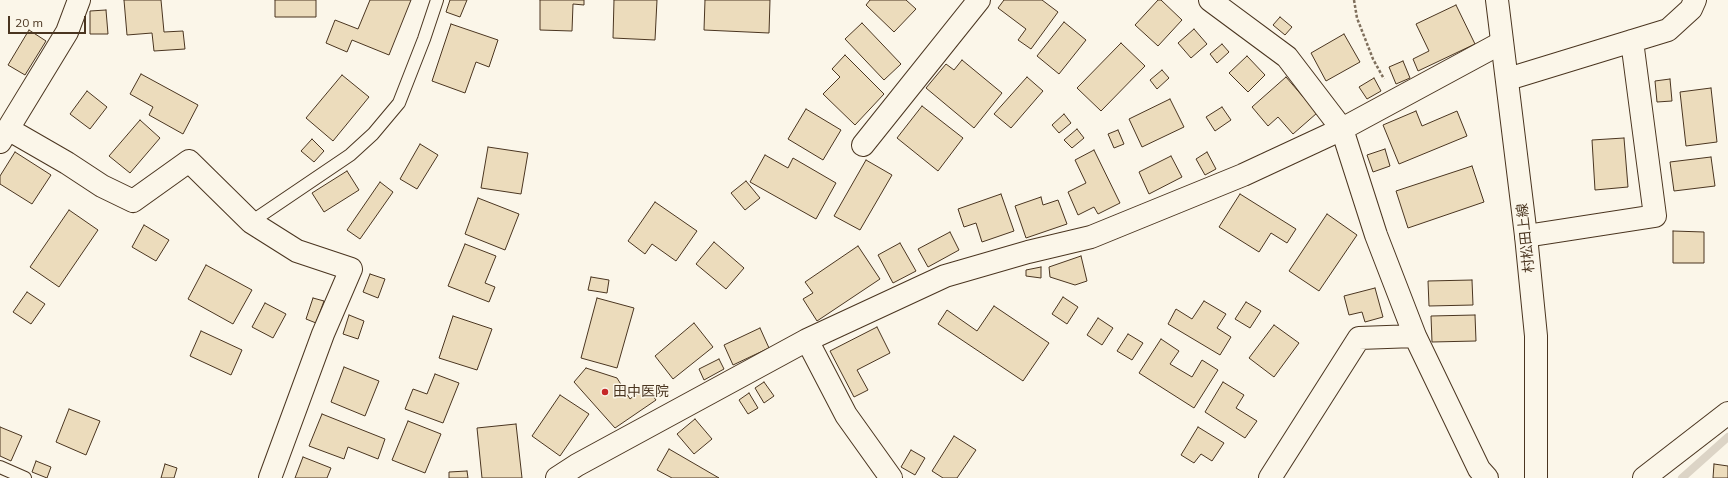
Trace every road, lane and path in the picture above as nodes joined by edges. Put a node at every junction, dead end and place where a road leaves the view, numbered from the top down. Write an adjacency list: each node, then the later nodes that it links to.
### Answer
1 (79, 0): 13 (street)
2 (437, 0): 15 (lane)
3 (979, 0): 14 (street)
4 (1210, 0): 12 (street)
5 (1354, 0): 11 (path)
6 (1497, 0): 9 (street, 村松田上線)
7 (1695, 0): 8 (street)
8 (1632, 41): 10 (street); 16 (street)
9 (1501, 43): 10 (street, 村松田上線); 11 (street)
10 (1508, 79): 16 (street, 村松田上線)
11 (1396, 100): 12 (street)
12 (1342, 129): 17 (street); 18 (street)
13 (4, 135): 15 (street)
14 (863, 145)
15 (251, 222): 22 (street)
16 (1526, 236): 27 (street, 村松田上線)
17 (1415, 336): 25 (street); 26 (street)
18 (807, 340): 23 (street); 24 (street)
19 (1728, 413): 28 (street)
20 (0, 467): 21 (lane)
21 (25, 478)
22 (270, 478)
23 (557, 478)
24 (891, 478)
25 (1270, 478)
26 (1487, 478)
27 (1536, 478)
28 (1644, 478)

